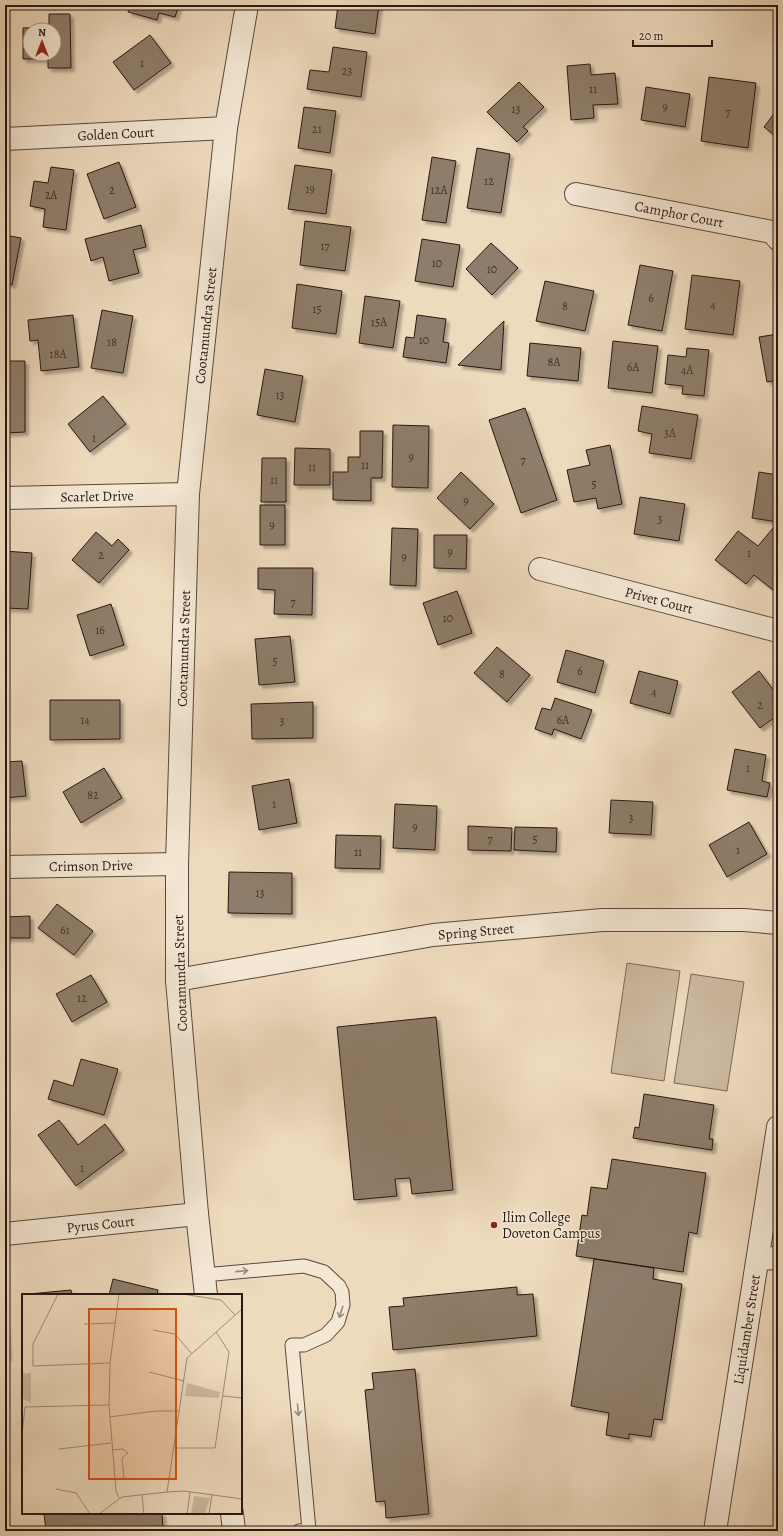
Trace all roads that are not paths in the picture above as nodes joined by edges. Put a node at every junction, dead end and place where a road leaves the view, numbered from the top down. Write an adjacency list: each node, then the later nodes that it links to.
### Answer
1 (247, 5): 2 (street, Cootamundra Street)
2 (226, 128): 3 (street, Golden Court); 6 (street, Cootamundra Street)
3 (5, 139)
4 (576, 194): 5 (street, Camphor Court)
5 (778, 239)
6 (188, 494): 7 (street, Scarlet Drive); 10 (street, Cootamundra Street)
7 (5, 498)
8 (540, 569): 9 (street, Privet Court)
9 (778, 631)
10 (177, 864): 11 (street, Crimson Drive); 13 (street, Cootamundra Street)
11 (5, 867)
12 (778, 923): 13 (street, Spring Street)
13 (177, 980): 15 (street, Cootamundra Street)
14 (778, 1127): 17 (street, Liquidamber Street)
15 (197, 1214): 16 (street, Pyrus Court); 18 (street, Cootamundra Street)
16 (5, 1234)
17 (768, 1259): 22 (street, Liquidamber Street)
18 (205, 1285): 21 (lane, one-way to 21)
19 (232, 1514): 20 (street)
20 (234, 1531)
21 (298, 1531)
22 (715, 1531)

